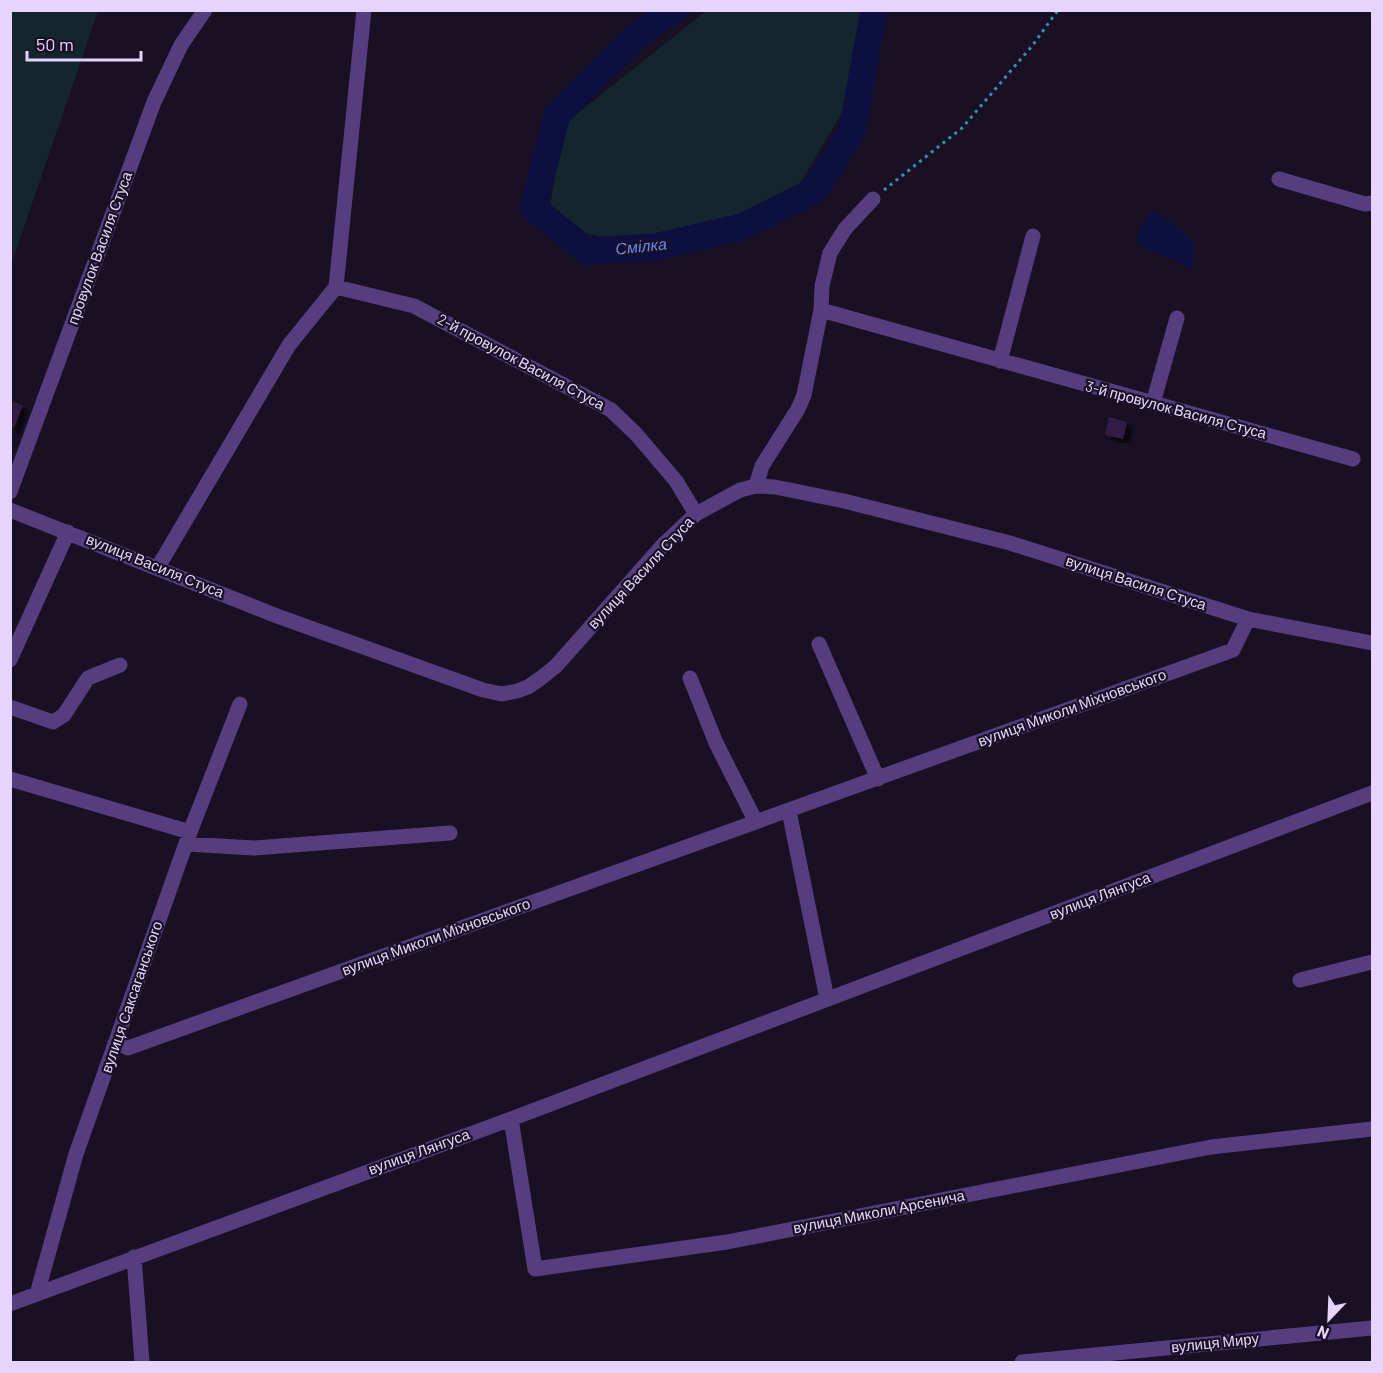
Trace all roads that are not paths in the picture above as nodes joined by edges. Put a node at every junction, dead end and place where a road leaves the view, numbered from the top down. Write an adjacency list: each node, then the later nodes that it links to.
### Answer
1 (205, 10): 14 (street, провулок Василя Стуса)
2 (364, 10): 7 (street)
3 (1279, 179): 5 (street)
4 (873, 199): 8 (street)
5 (1372, 203)
6 (1033, 236): 10 (street)
7 (336, 287): 16 (street, 2-й провулок Василя Стуса); 18 (street)
8 (821, 310): 10 (street, 3-й провулок Василя Стуса); 13 (street)
9 (1177, 318): 11 (street)
10 (999, 361): 11 (street, 3-й провулок Василя Стуса)
11 (1154, 403): 12 (street, 3-й провулок Василя Стуса)
12 (1353, 459)
13 (756, 486): 16 (street, вулиця Василя Стуса); 19 (street, вулиця Василя Стуса)
14 (10, 492)
15 (10, 510): 17 (street, вулиця Василя Стуса)
16 (696, 514): 18 (street, вулиця Василя Стуса)
17 (68, 532): 18 (street, вулиця Василя Стуса); 22 (street)
18 (158, 567)
19 (1248, 618): 20 (street, вулиця Василя Стуса); 28 (street, вулиця Миколи Міхновського)
20 (1372, 643)
21 (819, 644): 28 (street)
22 (10, 660)
23 (120, 665): 26 (street)
24 (690, 678): 31 (street)
25 (240, 704): 33 (street, вулиця Саксаганського)
26 (10, 707)
27 (10, 778): 33 (street)
28 (878, 779): 30 (street, вулиця Миколи Міхновського)
29 (1372, 793): 36 (street, вулиця Лянгуса)
30 (789, 811): 31 (street, вулиця Миколи Міхновського); 36 (street)
31 (756, 822): 37 (street, вулиця Миколи Міхновського)
32 (450, 833): 33 (street)
33 (188, 838): 37 (street, вулиця Саксаганського)
34 (1372, 962): 35 (street)
35 (1300, 980)
36 (827, 999): 38 (street, вулиця Лянгуса)
37 (117, 1043): 41 (street, вулиця Саксаганського)
38 (511, 1119): 39 (street, вулиця Миколи Арсенича); 40 (street, вулиця Лянгуса)
39 (1372, 1129)
40 (134, 1257): 41 (street, вулиця Лянгуса); 44 (street)
41 (37, 1294): 42 (street, вулиця Лянгуса)
42 (10, 1304)
43 (1372, 1328): 45 (street, вулиця Миру)
44 (142, 1362)
45 (1022, 1362)

